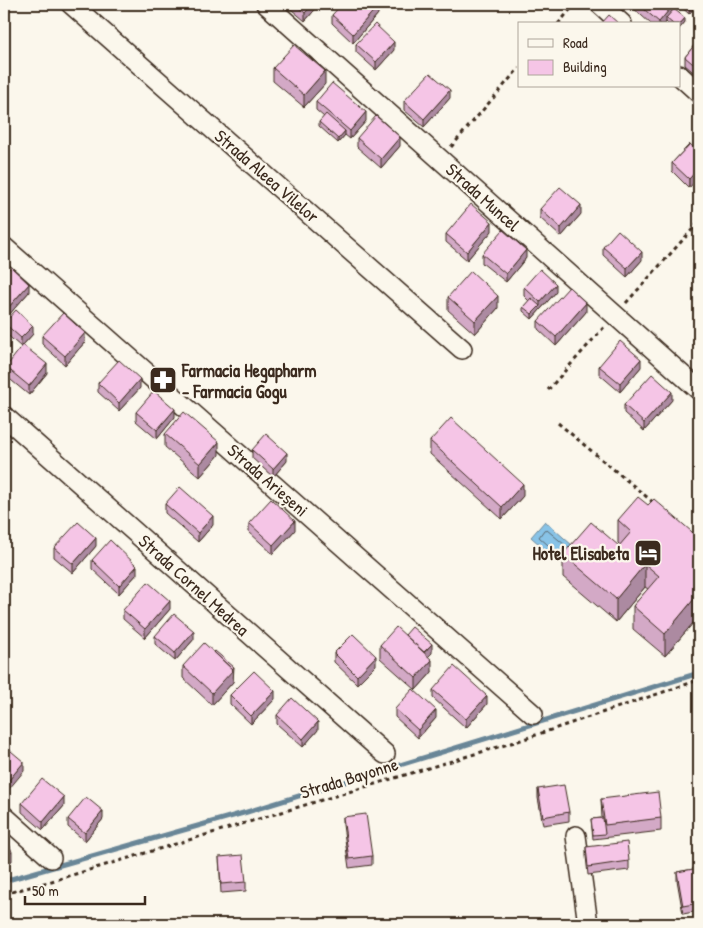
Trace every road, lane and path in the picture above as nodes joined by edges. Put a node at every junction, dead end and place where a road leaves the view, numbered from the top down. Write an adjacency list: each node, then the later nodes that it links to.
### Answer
1 (71, 4): 12 (street, Strada Aleea Vilelor)
2 (266, 4): 10 (street, Strada Muncel)
3 (575, 4): 5 (path)
4 (600, 4): 6 (street)
5 (560, 22)
6 (620, 22)
7 (518, 69): 10 (path)
8 (680, 76): 9 (street)
9 (699, 93)
10 (440, 159): 13 (street, Strada Muncel)
11 (4, 246): 18 (street, Strada Arieșeni)
12 (462, 349)
13 (699, 390)
14 (4, 416): 19 (street, Strada Cornel Medrea)
15 (558, 423): 16 (path)
16 (655, 504)
17 (699, 680): 23 (path, Strada Bayonne)
18 (533, 714)
19 (385, 754)
20 (4, 816): 22 (street)
21 (576, 836): 24 (street)
22 (51, 858)
23 (4, 894)
24 (588, 924)

